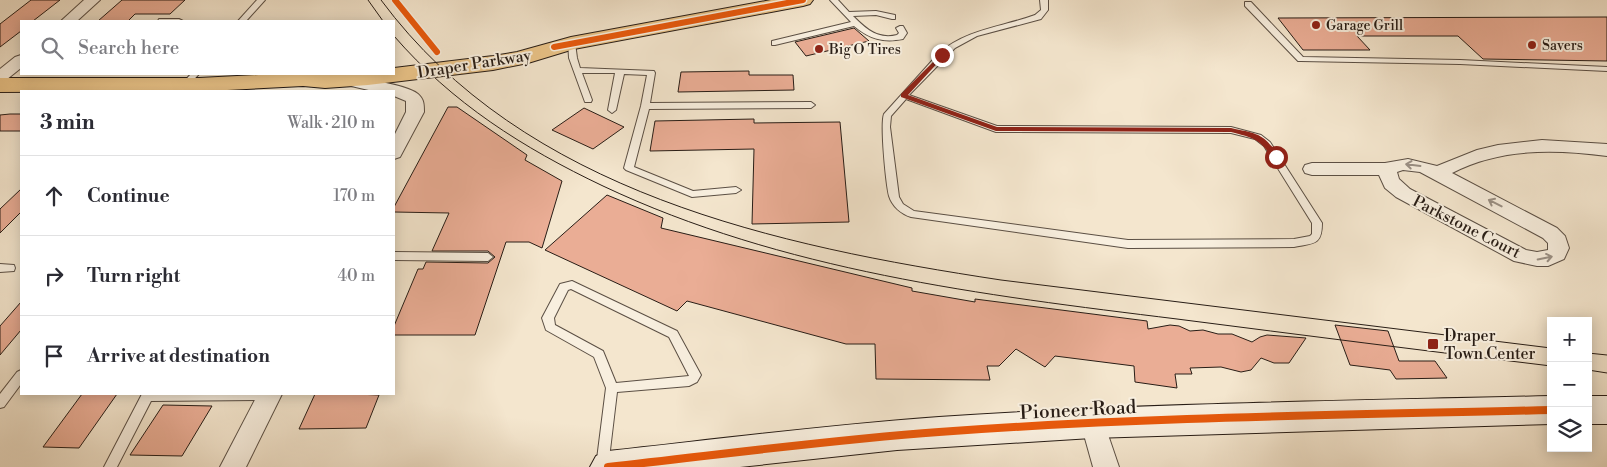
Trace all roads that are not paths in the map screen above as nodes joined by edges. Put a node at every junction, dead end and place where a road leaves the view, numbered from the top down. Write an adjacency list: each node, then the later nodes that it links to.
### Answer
1 (93, 0): 9 (street)
2 (261, 0): 10 (lane)
3 (803, 0): 14 (main road, Draper Parkway)
4 (834, 0): 7 (lane)
5 (1044, 0): 28 (lane)
6 (1248, 4): 18 (lane)
7 (847, 14): 8 (lane); 11 (lane)
8 (892, 17)
9 (69, 20)
10 (243, 20)
11 (856, 23): 12 (lane); 13 (lane)
12 (900, 28)
13 (775, 43)
14 (562, 45): 16 (main road, Draper Parkway); 17 (lane); 19 (main road, Draper Parkway)
15 (20, 61): 23 (street)
16 (395, 64)
17 (578, 70): 20 (lane); 29 (lane)
18 (1607, 70)
19 (395, 71)
20 (620, 71): 31 (lane); 32 (lane)
21 (347, 75): 22 (main road, Draper Parkway)
22 (323, 77): 24 (main road, Draper Parkway); 26 (street)
23 (0, 78)
24 (186, 84): 25 (main road, Draper Parkway)
25 (0, 85)
26 (389, 90)
27 (395, 91): 34 (street)
28 (904, 96): 28 (lane)
29 (588, 100)
30 (811, 105): 31 (lane)
31 (645, 106): 38 (lane)
32 (612, 110)
33 (1607, 150): 37 (street)
34 (395, 151)
35 (1312, 169): 36 (street)
36 (1388, 169): 37 (street, one-way to 36); 37 (street, Parkstone Court, one-way to 37)
37 (1438, 173)
38 (736, 190)
39 (395, 256): 40 (lane)
40 (488, 257)
41 (20, 376): 45 (lane)
42 (612, 388): 42 (lane); 52 (lane)
43 (210, 395): 50 (lane)
44 (269, 395): 51 (street)
45 (0, 402)
46 (1547, 410): 49 (street, Pioneer Road)
47 (1592, 410): 48 (street)
48 (1607, 410)
49 (1093, 424): 53 (street, Pioneer Road); 54 (street)
50 (110, 467)
51 (233, 467)
52 (602, 467)
53 (608, 467)
54 (1106, 467)

